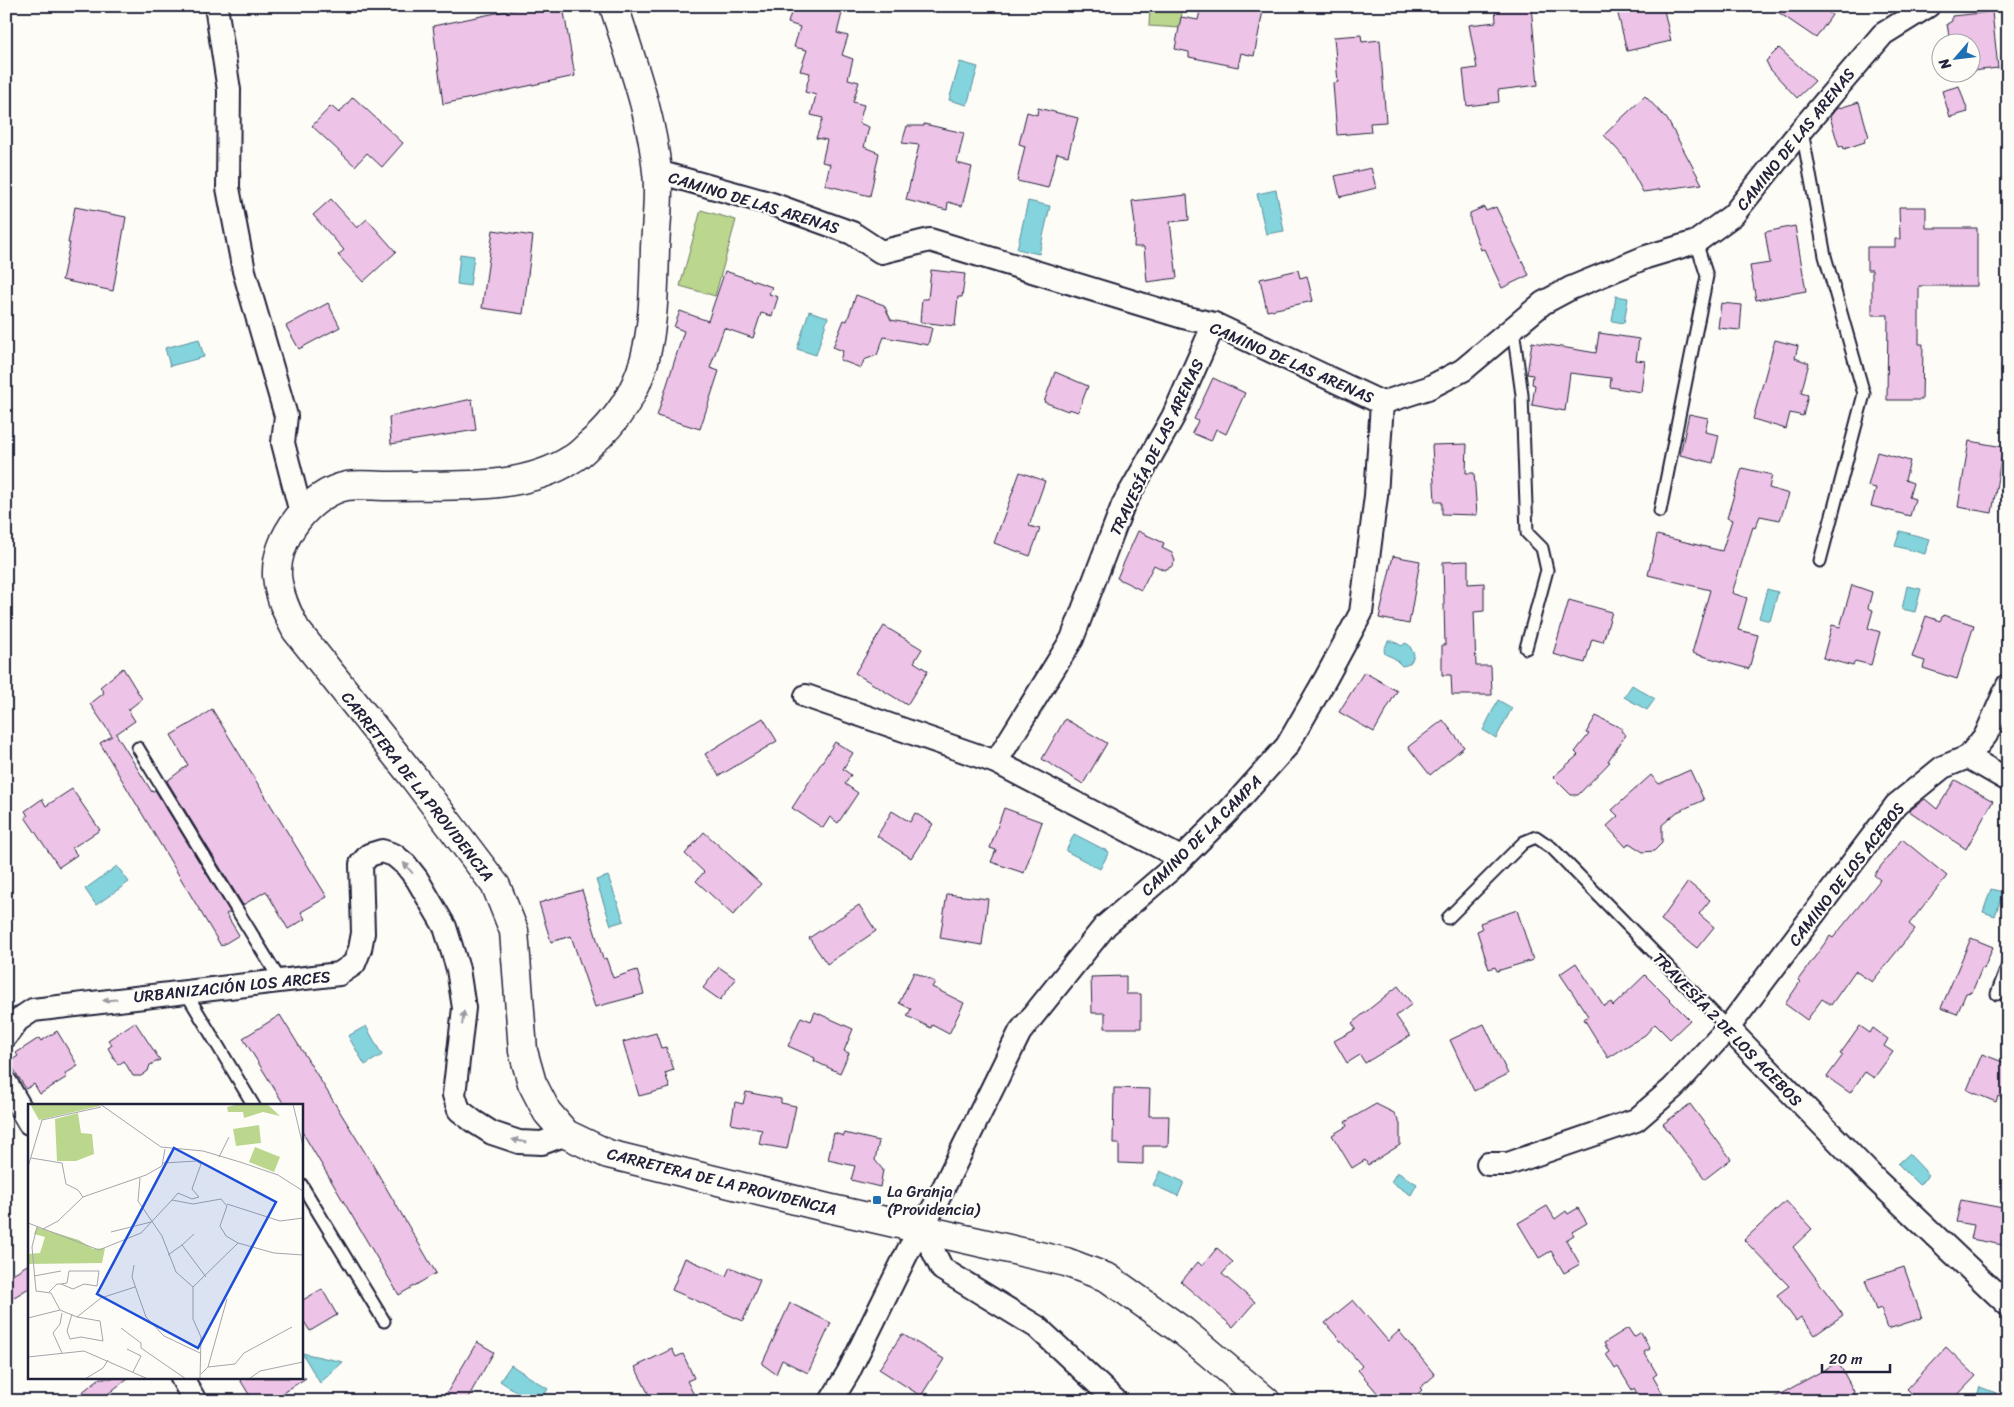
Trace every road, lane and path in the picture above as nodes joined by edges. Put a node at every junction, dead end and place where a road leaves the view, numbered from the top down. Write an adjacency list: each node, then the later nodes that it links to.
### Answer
1 (216, 6): 11 (street)
2 (614, 6): 5 (street, CARRETERA DE LA PROVIDENCIA)
3 (1928, 6): 4 (street, CAMINO DE LAS ARENAS)
4 (1802, 129): 6 (street, CAMINO DE LAS ARENAS); 12 (lane)
5 (658, 172): 7 (street, CAMINO DE LAS ARENAS); 11 (street, CARRETERA DE LA PROVIDENCIA)
6 (1696, 242): 8 (street, CAMINO DE LAS ARENAS); 10 (lane)
7 (1214, 324): 9 (street, CAMINO DE LAS ARENAS); 18 (street, TRAVESÍA DE LAS ARENAS)
8 (1513, 328): 9 (street, CAMINO DE LAS ARENAS); 13 (lane)
9 (1382, 403): 20 (street, CAMINO DE LA CAMPA)
10 (1660, 511)
11 (301, 513): 31 (street, CARRETERA DE LA PROVIDENCIA)
12 (1820, 562)
13 (1526, 648)
14 (2008, 685): 17 (street, CAMINO DE LOS ACEBOS)
15 (806, 696): 18 (street)
16 (138, 748): 23 (lane)
17 (1968, 757): 19 (street); 26 (street, CAMINO DE LOS ACEBOS)
18 (996, 762): 20 (street)
19 (2008, 780)
20 (1181, 858): 34 (street, CAMINO DE LA CAMPA)
21 (1448, 918): 26 (lane, TRAVESÍA 2 DE LOS ACEBOS)
22 (2008, 965): 25 (lane)
23 (280, 980): 24 (street, URBANIZACIÓN LOS ARCES); 31 (street, URBANIZACIÓN LOS ARCES, one-way to 23)
24 (185, 991): 27 (street, URBANIZACIÓN LOS ARCES, one-way to 27); 29 (lane)
25 (1997, 994)
26 (1728, 1028): 32 (street, CAMINO DE LOS ACEBOS); 35 (street, TRAVESÍA 2 DE LOS ACEBOS)
27 (6, 1036)
28 (6, 1083): 30 (street)
29 (253, 1104)
30 (28, 1121)
31 (566, 1134): 34 (street, CARRETERA DE LA PROVIDENCIA)
32 (1488, 1164)
33 (302, 1186): 36 (lane)
34 (922, 1228): 39 (street, CAMINO DE LA CAMPA); 40 (street); 41 (street, CARRETERA DE LA PROVIDENCIA)
35 (2008, 1305)
36 (384, 1321)
37 (183, 1380): 38 (street)
38 (195, 1401)
39 (831, 1401)
40 (1116, 1401)
41 (1266, 1401)

